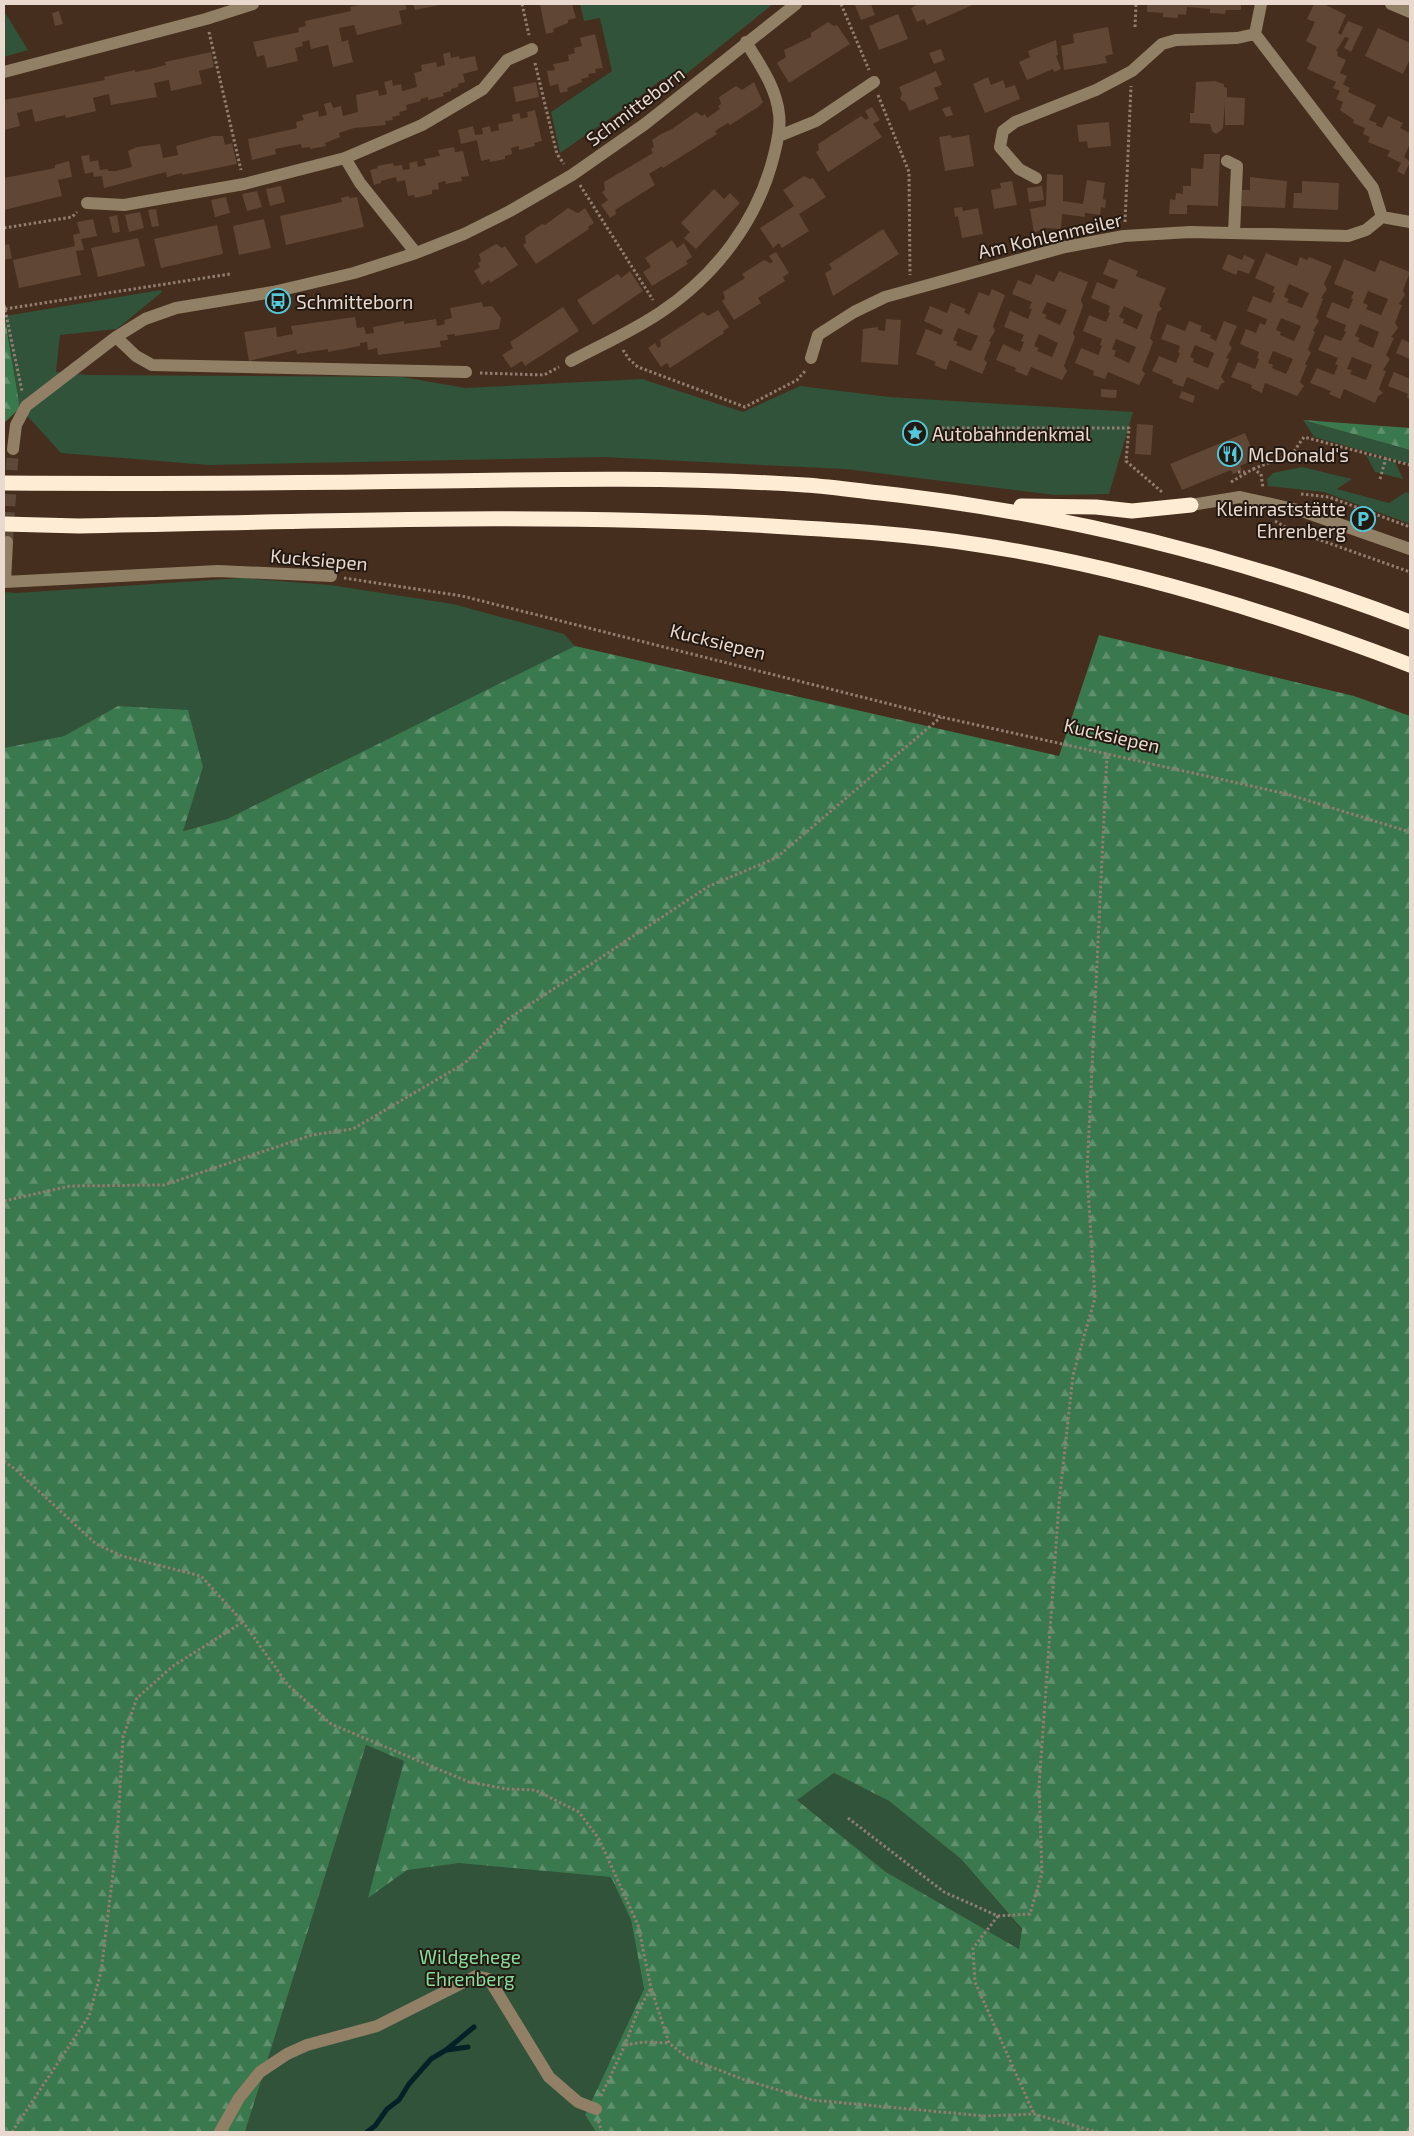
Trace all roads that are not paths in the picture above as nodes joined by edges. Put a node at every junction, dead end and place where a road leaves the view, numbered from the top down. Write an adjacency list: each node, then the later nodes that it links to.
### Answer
1 (253, 4): 9 (street)
2 (796, 4): 7 (street, Schmitteborn)
3 (1261, 4): 6 (street)
4 (1392, 4): 5 (street)
5 (1410, 12)
6 (1255, 34): 14 (street); 16 (street)
7 (746, 42): 11 (street); 19 (street, Schmitteborn)
8 (532, 49): 12 (street)
9 (4, 72)
10 (874, 82): 11 (street)
11 (779, 136): 22 (street)
12 (345, 158): 15 (street); 19 (street)
13 (1227, 161): 18 (street)
14 (1036, 178)
15 (87, 202)
16 (1382, 217): 17 (street); 18 (street, Am Kohlenmeiler)
17 (1410, 222)
18 (1234, 233): 21 (street, Am Kohlenmeiler)
19 (416, 253): 20 (street, Schmitteborn)
20 (116, 337): 23 (street); 24 (street, Schmitteborn)
21 (811, 358)
22 (571, 361)
23 (466, 372)
24 (13, 449)
25 (4, 483): 26 (highway)
26 (977, 505): 27 (highway); 33 (highway)
27 (1191, 505): 30 (street)
28 (4, 524): 34 (highway)
29 (7, 542): 32 (street)
30 (1410, 549)
31 (331, 576): 32 (street, Kucksiepen)
32 (5, 582)
33 (1410, 622)
34 (1410, 665)
35 (596, 2109): 36 (street)
36 (220, 2132)

